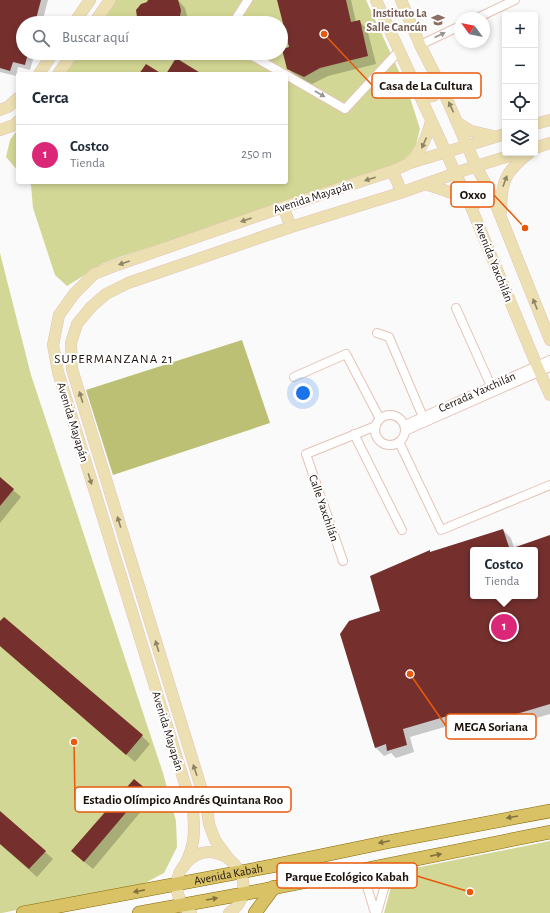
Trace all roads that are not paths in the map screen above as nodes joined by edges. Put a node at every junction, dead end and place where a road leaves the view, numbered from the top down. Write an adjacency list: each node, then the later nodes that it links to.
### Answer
1 (110, 0): 8 (street)
2 (248, 0): 11 (street)
3 (376, 0): 14 (street, Avenida Yaxchilán)
4 (401, 0): 13 (street, Avenida Yaxchilán)
5 (515, 0): 7 (street)
6 (88, 2): 8 (street); 9 (street)
7 (490, 12)
8 (101, 13): 10 (street)
9 (79, 16)
10 (99, 16)
11 (238, 16)
12 (454, 29): 13 (street, one-way to 12)
13 (420, 45): 22 (street, Avenida Yaxchilán)
14 (399, 51): 21 (street, one-way to 14); 23 (street, Avenida Yaxchilán)
15 (48, 60): 18 (street)
16 (68, 60): 19 (street)
17 (259, 60): 20 (street)
18 (40, 72)
19 (59, 72)
20 (280, 72)
21 (288, 77)
22 (442, 88): 23 (street); 29 (street, Avenida Yaxchilán, one-way to 22)
23 (422, 97): 27 (street, Avenida Yaxchilán)
24 (16, 100): 25 (street)
25 (0, 110)
26 (550, 120): 30 (street)
27 (431, 121): 36 (street, Avenida Yaxchilán); 39 (street, one-way to 39)
28 (16, 123): 31 (street)
29 (458, 123): 32 (street); 34 (street, Avenida Yaxchilán)
30 (538, 123)
31 (0, 130)
32 (501, 135): 34 (street, Avenida Mayapán)
33 (550, 143): 35 (street)
34 (467, 146): 36 (street, Avenida Mayapán); 40 (street, Avenida Yaxchilán)
35 (538, 148)
36 (446, 153): 39 (street, Avenida Mayapán); 42 (street, Avenida Yaxchilán)
37 (509, 156): 40 (street, Avenida Mayapán)
38 (525, 156): 48 (street, one-way to 38)
39 (410, 163): 41 (street, Avenida Mayapán)
40 (476, 166): 42 (street, Avenida Mayapán); 45 (street, Avenida Yaxchilán)
41 (392, 171): 44 (street); 47 (street, Avenida Mayapán, one-way to 47)
42 (455, 173): 43 (street, Avenida Mayapán); 46 (street, Avenida Yaxchilán)
43 (426, 184): 44 (street, Avenida Mayapán); 46 (street)
44 (400, 193): 49 (street, Avenida Mayapán)
45 (494, 200): 46 (street); 48 (street, Avenida Yaxchilán)
46 (471, 206): 55 (street, Avenida Yaxchilán)
47 (283, 207): 49 (street); 68 (street, Avenida Mayapán, one-way to 68)
48 (501, 218): 52 (street, Avenida Yaxchilán, one-way to 48)
49 (291, 228): 67 (street, Avenida Mayapán, one-way to 49)
50 (456, 308): 57 (street)
51 (377, 333): 59 (street)
52 (550, 340)
53 (550, 360): 55 (street, Cerrada Yaxchilán)
54 (550, 367): 55 (street, Cerrada Yaxchilán)
55 (538, 369): 57 (street, Cerrada Yaxchilán); 58 (street, Avenida Yaxchilán); 61 (street, Cerrada Yaxchilán)
56 (294, 377): 60 (street)
57 (491, 386): 59 (street, Cerrada Yaxchilán)
58 (550, 395)
59 (423, 416): 61 (street, Cerrada Yaxchilán)
60 (378, 422): 61 (street); 62 (street); 63 (street)
61 (405, 428): 63 (street)
62 (354, 434): 65 (street); 66 (street, Calle Yaxchilán)
63 (399, 442): 64 (street)
64 (550, 485)
65 (402, 530)
66 (343, 561)
67 (140, 590): 68 (street); 70 (street, Avenida Mayapán, one-way to 67)
68 (126, 594): 71 (street, Avenida Mayapán)
69 (550, 811): 77 (main road, Avenida Kabah, one-way to 77)
70 (209, 824): 71 (street); 73 (street, Avenida Mayapán)
71 (195, 826): 75 (street, Avenida Mayapán)
72 (550, 832): 74 (main road, Avenida Kabah, one-way to 72)
73 (228, 858): 75 (street); 77 (street, Avenida Mayapán)
74 (391, 864): 76 (main road, Avenida Kabah); 86 (street)
75 (184, 866): 78 (street, Avenida Mayapán)
76 (362, 870): 79 (main road, Avenida Kabah); 86 (street)
77 (241, 872): 78 (main road, Avenida Kabah); 80 (street)
78 (177, 883): 81 (street); 82 (main road, Avenida Kabah, one-way to 82)
79 (274, 887): 80 (main road, Avenida Kabah); 85 (main road)
80 (243, 894): 81 (main road, Avenida Kabah, one-way to 80); 84 (street)
81 (186, 909): 83 (main road, Avenida Kabah)
82 (23, 913)
83 (139, 913)
84 (229, 913)
85 (255, 913)
86 (376, 913)

